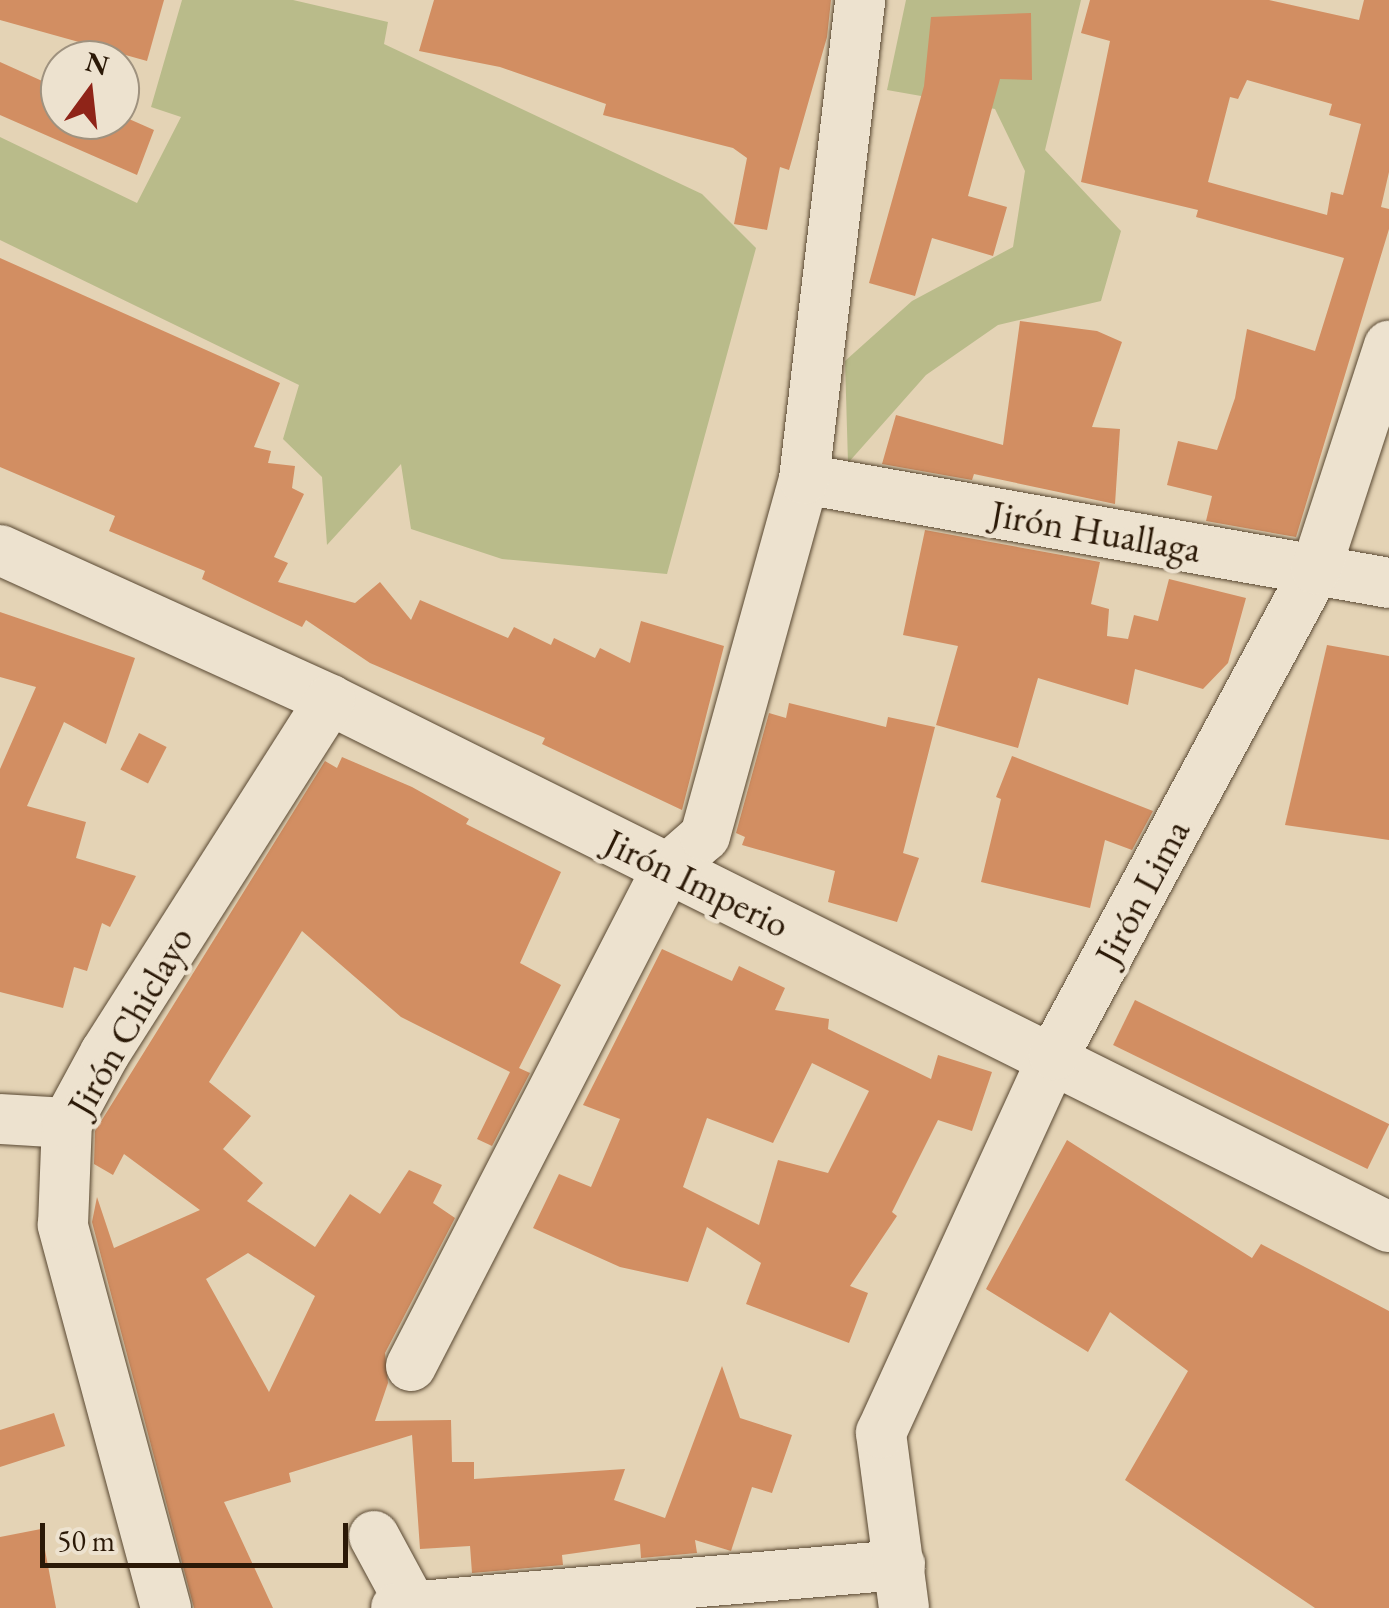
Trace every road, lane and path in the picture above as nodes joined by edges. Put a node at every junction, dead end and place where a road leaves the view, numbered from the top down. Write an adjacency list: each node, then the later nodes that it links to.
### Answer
1 (860, 0): 3 (street)
2 (1389, 346): 5 (street, Jirón Lima)
3 (804, 479): 5 (street, Jirón Huallaga); 8 (street)
4 (0, 550): 7 (street, Jirón Imperio)
5 (1316, 569): 6 (street, Jirón Huallaga); 9 (street, Jirón Lima)
6 (1389, 582)
7 (330, 700): 8 (street, Jirón Imperio); 11 (street, Jirón Chiclayo)
8 (667, 869): 9 (street, Jirón Imperio); 13 (street)
9 (1054, 1056): 12 (street, Jirón Imperio); 15 (street, Jirón Lima)
10 (0, 1119): 11 (street)
11 (67, 1123): 17 (street, Jirón Chiclayo)
12 (1389, 1227)
13 (411, 1366)
14 (374, 1536): 16 (street)
15 (902, 1586): 16 (street)
16 (406, 1606)
17 (166, 1608)

